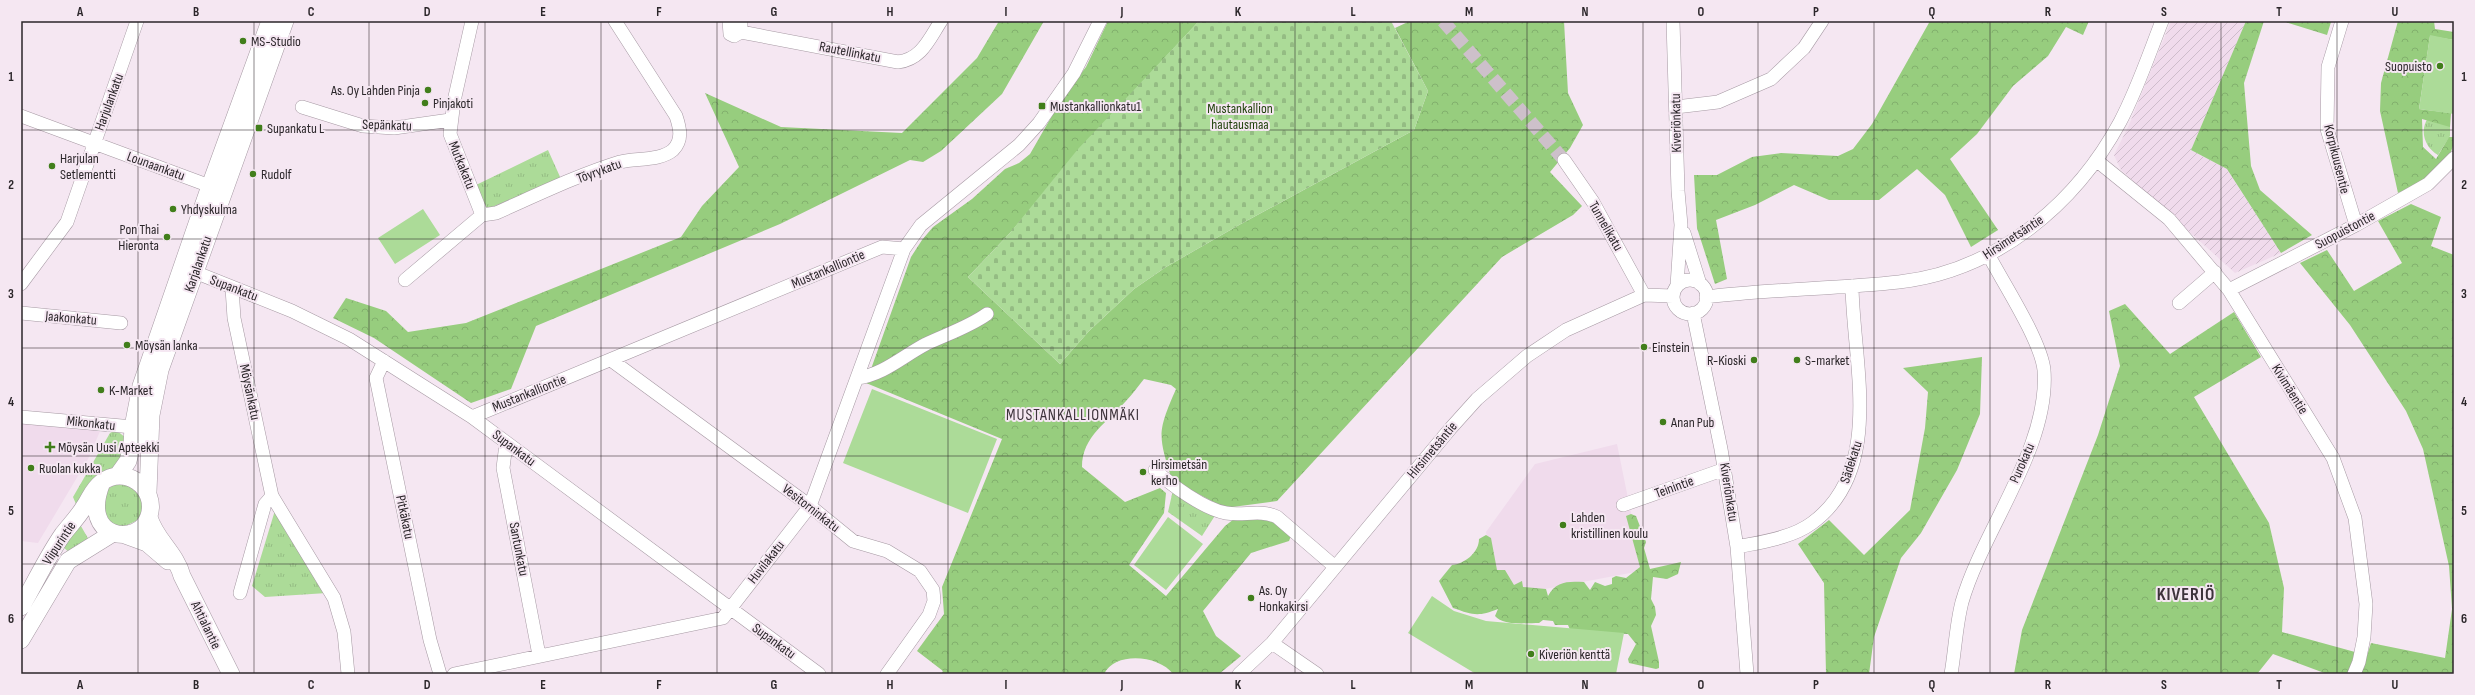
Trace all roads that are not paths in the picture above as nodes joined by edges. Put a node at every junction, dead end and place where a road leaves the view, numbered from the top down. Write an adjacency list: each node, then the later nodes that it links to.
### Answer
1 (137, 21): 18 (street, Harjulankatu)
2 (270, 21): 22 (main road, Karjalankatu)
3 (285, 21): 22 (main road, Karjalankatu)
4 (472, 21): 17 (street, Mutkakatu)
5 (615, 21): 23 (street, Töyrykatu)
6 (729, 21): 13 (street, Rautellinkatu)
7 (941, 21): 13 (street, Rautellinkatu)
8 (1100, 21): 26 (street)
9 (1673, 21): 15 (street, Kiveriönkatu)
10 (1822, 21): 15 (street)
11 (2162, 21): 21 (street, Hirsimetsäntie)
12 (2342, 21): 25 (street, Korpikuusentie)
13 (741, 27)
14 (302, 107): 17 (street, Sepänkatu)
15 (1676, 107): 24 (street, Kiveriönkatu)
16 (21, 116): 18 (street, Lounaankatu)
17 (450, 120): 23 (street, Mutkakatu)
18 (94, 144): 22 (street, Lounaankatu); 31 (street, Harjulankatu)
19 (2454, 158): 25 (street, Suopuistontie)
20 (1564, 160): 37 (street, Tunnelikatu)
21 (2096, 160): 27 (street, Hirsimetsäntie); 29 (street, Kivimäentie)
22 (217, 188): 28 (main road, Karjalankatu)
23 (482, 215): 30 (street, Töyrykatu)
24 (1681, 225): 32 (street, Kiveriönkatu); 36 (street, Kiveriönkatu)
25 (2356, 225): 35 (street, Suopuistontie)
26 (904, 249): 44 (street, Mustankalliontie); 46 (street, Huvilakatu)
27 (1989, 256): 33 (street, Hirsimetsäntie); 80 (street, Purokatu)
28 (188, 270): 34 (street, Supankatu); 49 (main road, Karjalankatu); 51 (main road, Karjalankatu)
29 (2215, 272): 35 (street, Kivimäentie); 39 (street)
30 (405, 280)
31 (21, 284)
32 (1700, 284): 36 (street); 38 (street)
33 (1852, 286): 38 (street, Hirsimetsäntie); 62 (street, Sädekatu)
34 (232, 288): 45 (street, Supankatu); 57 (street, Möysänkatu)
35 (2229, 290): 81 (street, Kivimäentie)
36 (1675, 291): 37 (street, Hirsimetsäntie); 41 (street)
37 (1644, 295): 63 (street, Hirsimetsäntie)
38 (1706, 297): 41 (street)
39 (2179, 303)
40 (21, 313): 43 (street, Jaakonkatu)
41 (1693, 313): 52 (street, Kiveriönkatu)
42 (988, 314): 46 (street)
43 (121, 323)
44 (611, 360): 48 (street, Mustankalliontie); 59 (street, Vesitorninkatu)
45 (384, 361): 48 (street, Supankatu); 73 (street, Pitkäkatu)
46 (857, 378): 59 (street, Huvilakatu)
47 (21, 417): 49 (street, Mikonkatu)
48 (472, 417): 50 (street, Supankatu)
49 (133, 427): 51 (street, Mikonkatu); 54 (main road, Karjalankatu)
50 (506, 444): 67 (street, Supankatu); 70 (street, Santunkatu)
51 (148, 450): 56 (main road, Karjalankatu)
52 (1725, 469): 58 (street, Teinintie); 62 (street, Kiveriönkatu)
53 (1155, 470): 63 (street)
54 (118, 475): 55 (main road); 56 (main road)
55 (102, 482): 61 (main road); 66 (main road, Viipurintie)
56 (148, 492): 60 (main road)
57 (272, 496): 65 (street); 72 (street, Möysänkatu)
58 (1623, 505)
59 (810, 506): 67 (street, Huvilakatu); 76 (street, Vesitorninkatu)
60 (149, 516): 61 (main road); 64 (main road, Ahtialantie)
61 (119, 534): 64 (main road, Ahtialantie); 68 (main road, Viipurintie)
62 (1737, 547): 79 (street, Kiveriönkatu)
63 (1334, 566): 69 (street, Hirsimetsäntie)
64 (182, 576): 71 (main road, Ahtialantie)
65 (240, 593)
66 (21, 607)
67 (730, 609): 70 (street, Huvilakatu); 75 (street, Supankatu)
68 (21, 640)
69 (1272, 643): 77 (street, Hirsimetsäntie); 78 (street)
70 (540, 655): 74 (street, Huvilakatu)
71 (231, 674)
72 (348, 674)
73 (440, 674)
74 (454, 674)
75 (819, 674)
76 (887, 674)
77 (1238, 674)
78 (1317, 674)
79 (1747, 674)
80 (1951, 674)
81 (2354, 674)

